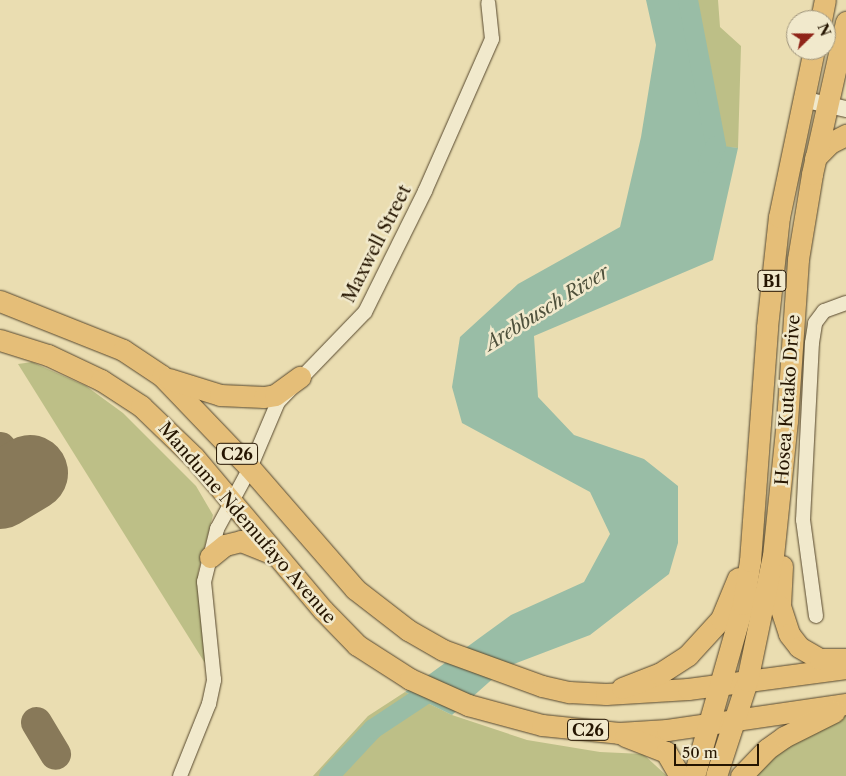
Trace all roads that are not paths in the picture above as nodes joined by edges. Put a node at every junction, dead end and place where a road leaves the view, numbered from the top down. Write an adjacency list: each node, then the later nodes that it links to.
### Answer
1 (488, 3): 12 (street, Maxwell Street)
2 (846, 22): 5 (main road, Hosea Kutako Drive / B1)
3 (812, 60): 4 (main road, Hosea Kutako Drive / B1)
4 (802, 99): 5 (street); 16 (main road, Hosea Kutako Drive / B1)
5 (836, 107): 7 (main road, Hosea Kutako Drive / B1)
6 (846, 136): 7 (main road)
7 (815, 158): 13 (main road, Hosea Kutako Drive / B1)
8 (0, 301): 11 (main road, Mandume Ndemufayo Avenue / C26)
9 (846, 303): 19 (street)
10 (0, 340): 15 (main road, Mandume Ndemufayo Avenue / C26)
11 (162, 376): 12 (main road); 14 (main road, Mandume Ndemufayo Avenue / C26)
12 (300, 377): 14 (street, Maxwell Street)
13 (787, 421): 20 (main road); 22 (main road, Hosea Kutako Drive / B1)
14 (250, 468): 15 (street, Maxwell Street); 24 (main road, Mandume Ndemufayo Avenue / C26)
15 (232, 500): 17 (street, Maxwell Street); 18 (main road, Mandume Ndemufayo Avenue / C26)
16 (755, 515): 23 (main road, Hosea Kutako Drive / B1); 24 (main road)
17 (210, 556): 18 (main road); 30 (street, Maxwell Street)
18 (279, 557): 29 (main road, Mandume Ndemufayo Avenue / C26)
19 (816, 616)
20 (846, 659)
21 (846, 668): 22 (main road, Mandume Ndemufayo Avenue / C26)
22 (747, 681): 23 (main road, Mandume Ndemufayo Avenue / C26); 27 (main road, Hosea Kutako Drive / B1)
23 (721, 685): 24 (main road, Mandume Ndemufayo Avenue / C26); 28 (main road, Hosea Kutako Drive)
24 (606, 694)
25 (846, 704): 27 (main road, Mandume Ndemufayo Avenue / C26)
26 (846, 708): 34 (main road)
27 (735, 718): 28 (main road, Mandume Ndemufayo Avenue / C26); 33 (main road, B1)
28 (710, 721): 29 (main road, Mandume Ndemufayo Avenue / C26); 32 (main road, Hosea Kutako Drive)
29 (619, 733): 31 (main road)
30 (180, 776)
31 (680, 776)
32 (694, 776)
33 (716, 776)
34 (741, 776)

